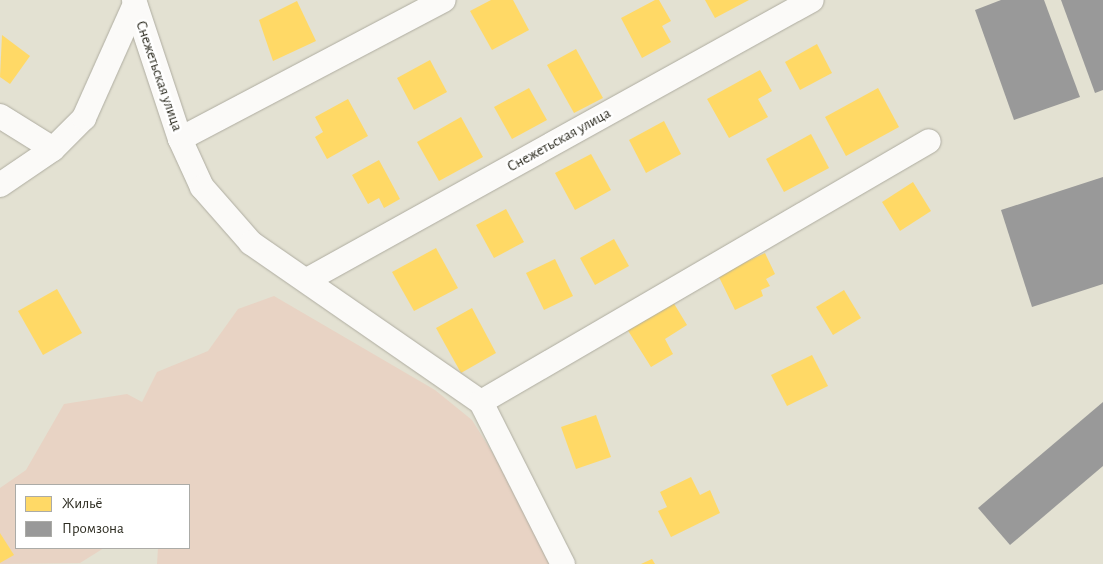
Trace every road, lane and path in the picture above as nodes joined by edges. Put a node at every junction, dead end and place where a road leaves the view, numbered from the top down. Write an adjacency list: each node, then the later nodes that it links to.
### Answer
1 (444, 0): 5 (street)
2 (812, 0): 9 (street, Снежетьская улица)
3 (134, 2): 5 (street, Снежетьская улица); 7 (street)
4 (0, 116): 7 (street)
5 (180, 139): 9 (street, Снежетьская улица)
6 (929, 141): 10 (street)
7 (53, 149): 8 (street)
8 (0, 185)
9 (307, 280): 10 (street, Снежетьская улица)
10 (481, 402): 11 (street, Снежетьская улица)
11 (563, 564)

